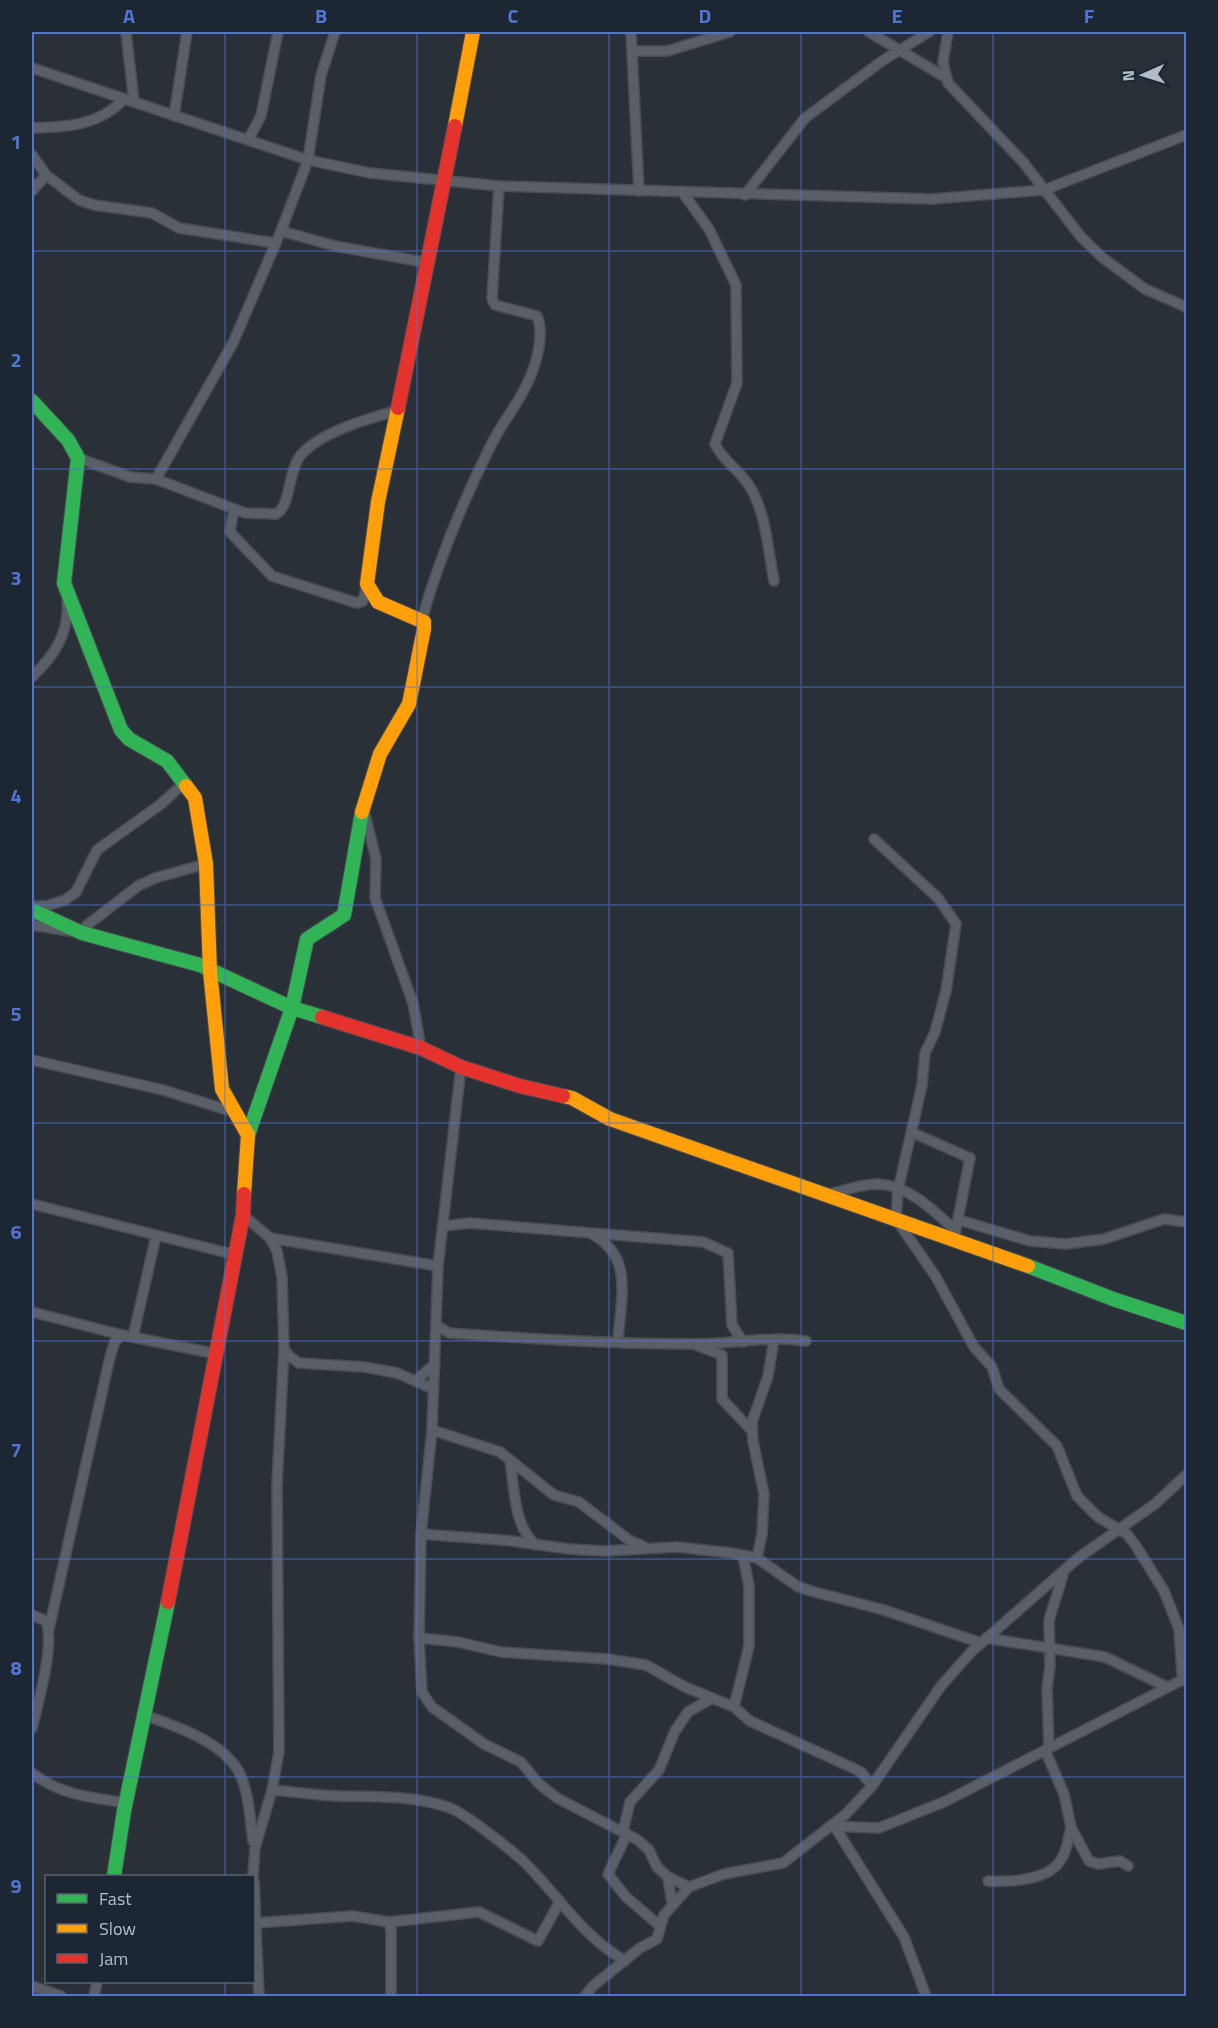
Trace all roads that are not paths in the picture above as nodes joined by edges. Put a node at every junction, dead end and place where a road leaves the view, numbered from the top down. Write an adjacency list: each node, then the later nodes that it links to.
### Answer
1 (126, 32): 16 (street)
2 (187, 32): 17 (street)
3 (278, 32): 20 (street)
4 (334, 32): 22 (street)
5 (473, 32): 24 (street)
6 (631, 32): 12 (street)
7 (730, 32): 12 (street)
8 (869, 32): 11 (street)
9 (928, 32): 11 (street)
10 (948, 32): 14 (street)
11 (900, 49): 14 (street); 30 (street)
12 (633, 51): 28 (street)
13 (32, 68): 15 (street)
14 (945, 77): 26 (street)
15 (124, 99): 16 (street); 18 (street)
16 (134, 102): 17 (street)
17 (174, 116): 20 (street)
18 (32, 128)
19 (1186, 135): 26 (street)
20 (248, 140): 22 (street)
21 (32, 155): 23 (street)
22 (308, 160): 24 (street); 31 (street)
23 (46, 176): 27 (street); 32 (street)
24 (444, 181): 25 (street); 33 (street)
25 (500, 186): 28 (street); 43 (street)
26 (1044, 190): 30 (street); 34 (street)
27 (32, 191)
28 (639, 191): 29 (street)
29 (683, 193): 30 (street); 40 (street)
30 (746, 195)
31 (281, 231): 32 (street); 33 (street)
32 (275, 243): 38 (street)
33 (429, 263): 36 (street)
34 (1186, 307)
35 (32, 401): 37 (street)
36 (399, 410): 39 (street); 41 (street)
37 (78, 458): 38 (street); 42 (street)
38 (156, 479): 39 (street)
39 (234, 509): 41 (street)
40 (774, 580)
41 (367, 584): 43 (street)
42 (67, 592): 44 (street); 45 (street)
43 (422, 619): 46 (street)
44 (32, 677)
45 (185, 782): 48 (street); 49 (street)
46 (364, 811): 53 (street); 54 (street)
47 (874, 839): 58 (street)
48 (206, 864): 51 (street); 52 (street)
49 (32, 908): 51 (street)
50 (32, 925): 51 (street)
51 (82, 933): 52 (street)
52 (210, 971): 53 (street); 57 (street)
53 (292, 1008): 54 (street); 59 (street)
54 (421, 1048): 56 (street)
55 (32, 1059): 57 (street)
56 (461, 1067): 61 (street); 67 (street)
57 (234, 1112): 59 (street)
58 (911, 1132): 60 (street); 65 (street)
59 (248, 1135): 63 (street)
60 (898, 1190): 61 (street); 64 (street); 69 (street)
61 (825, 1195): 64 (street)
62 (32, 1204): 70 (street)
63 (243, 1215): 71 (street); 72 (street)
64 (896, 1219): 69 (street); 95 (street)
65 (959, 1220): 66 (street); 69 (street)
66 (1186, 1222)
67 (444, 1226): 68 (street); 73 (street)
68 (590, 1233): 83 (street); 84 (street)
69 (955, 1235): 75 (street)
70 (156, 1236): 72 (street); 79 (street)
71 (270, 1238): 73 (street); 86 (street)
72 (236, 1255): 87 (street)
73 (438, 1266): 76 (street)
74 (32, 1312): 78 (street)
75 (1186, 1323)
76 (436, 1325): 77 (street); 82 (street)
77 (449, 1333): 82 (street); 83 (street)
78 (122, 1335): 79 (street); 103 (street)
79 (133, 1337): 87 (street)
80 (774, 1340): 81 (street); 84 (street); 92 (street)
81 (806, 1341)
82 (435, 1342): 88 (street)
83 (618, 1342): 85 (street)
84 (743, 1342): 85 (street)
85 (694, 1344): 92 (street)
86 (284, 1349): 89 (street); 118 (street)
87 (217, 1354): 111 (street)
88 (435, 1364): 89 (street); 90 (street)
89 (416, 1380): 90 (street)
90 (433, 1389): 91 (street)
91 (432, 1430): 93 (street); 96 (street)
92 (752, 1431): 100 (street)
93 (510, 1460): 97 (street); 98 (street)
94 (1186, 1475): 95 (street)
95 (1122, 1529): 101 (street); 107 (street)
96 (421, 1534): 97 (street); 104 (street)
97 (536, 1545): 98 (street)
98 (647, 1548): 99 (street)
99 (743, 1556): 100 (street); 110 (street)
100 (757, 1558): 105 (street)
101 (1063, 1572): 105 (street); 106 (street)
102 (32, 1615): 103 (street)
103 (49, 1629): 112 (street)
104 (418, 1638): 109 (street); 122 (street)
105 (983, 1640): 106 (street); 116 (street)
106 (1050, 1648): 108 (street); 113 (street)
107 (1186, 1680): 108 (street)
108 (1167, 1687): 113 (street)
109 (712, 1698): 110 (street); 122 (street)
110 (734, 1707): 114 (street)
111 (144, 1715): 119 (street); 123 (street)
112 (32, 1728)
113 (1047, 1749): 120 (street); 121 (street)
114 (861, 1772): 116 (street); 117 (street)
115 (32, 1773): 119 (street)
116 (879, 1775): 117 (street)
117 (872, 1786): 120 (street)
118 (272, 1790): 123 (street); 131 (street)
119 (126, 1803): 125 (street)
120 (833, 1827): 129 (street); 142 (street)
121 (1071, 1827): 124 (street); 128 (street)
122 (625, 1833): 127 (street); 135 (street)
123 (255, 1848): 126 (street)
124 (1128, 1866)
125 (114, 1875)
126 (253, 1875)
127 (668, 1877): 129 (street); 132 (street)
128 (988, 1881)
129 (689, 1887): 132 (street)
130 (255, 1902): 134 (street)
131 (560, 1902): 133 (street); 136 (street)
132 (672, 1904): 135 (street)
133 (389, 1922): 134 (street); 140 (street)
134 (256, 1923): 139 (street)
135 (660, 1926): 136 (street)
136 (625, 1961): 141 (street)
137 (32, 1986): 138 (street)
138 (61, 1996)
139 (259, 1996)
140 (392, 1996)
141 (585, 1996)
142 (926, 1996)

